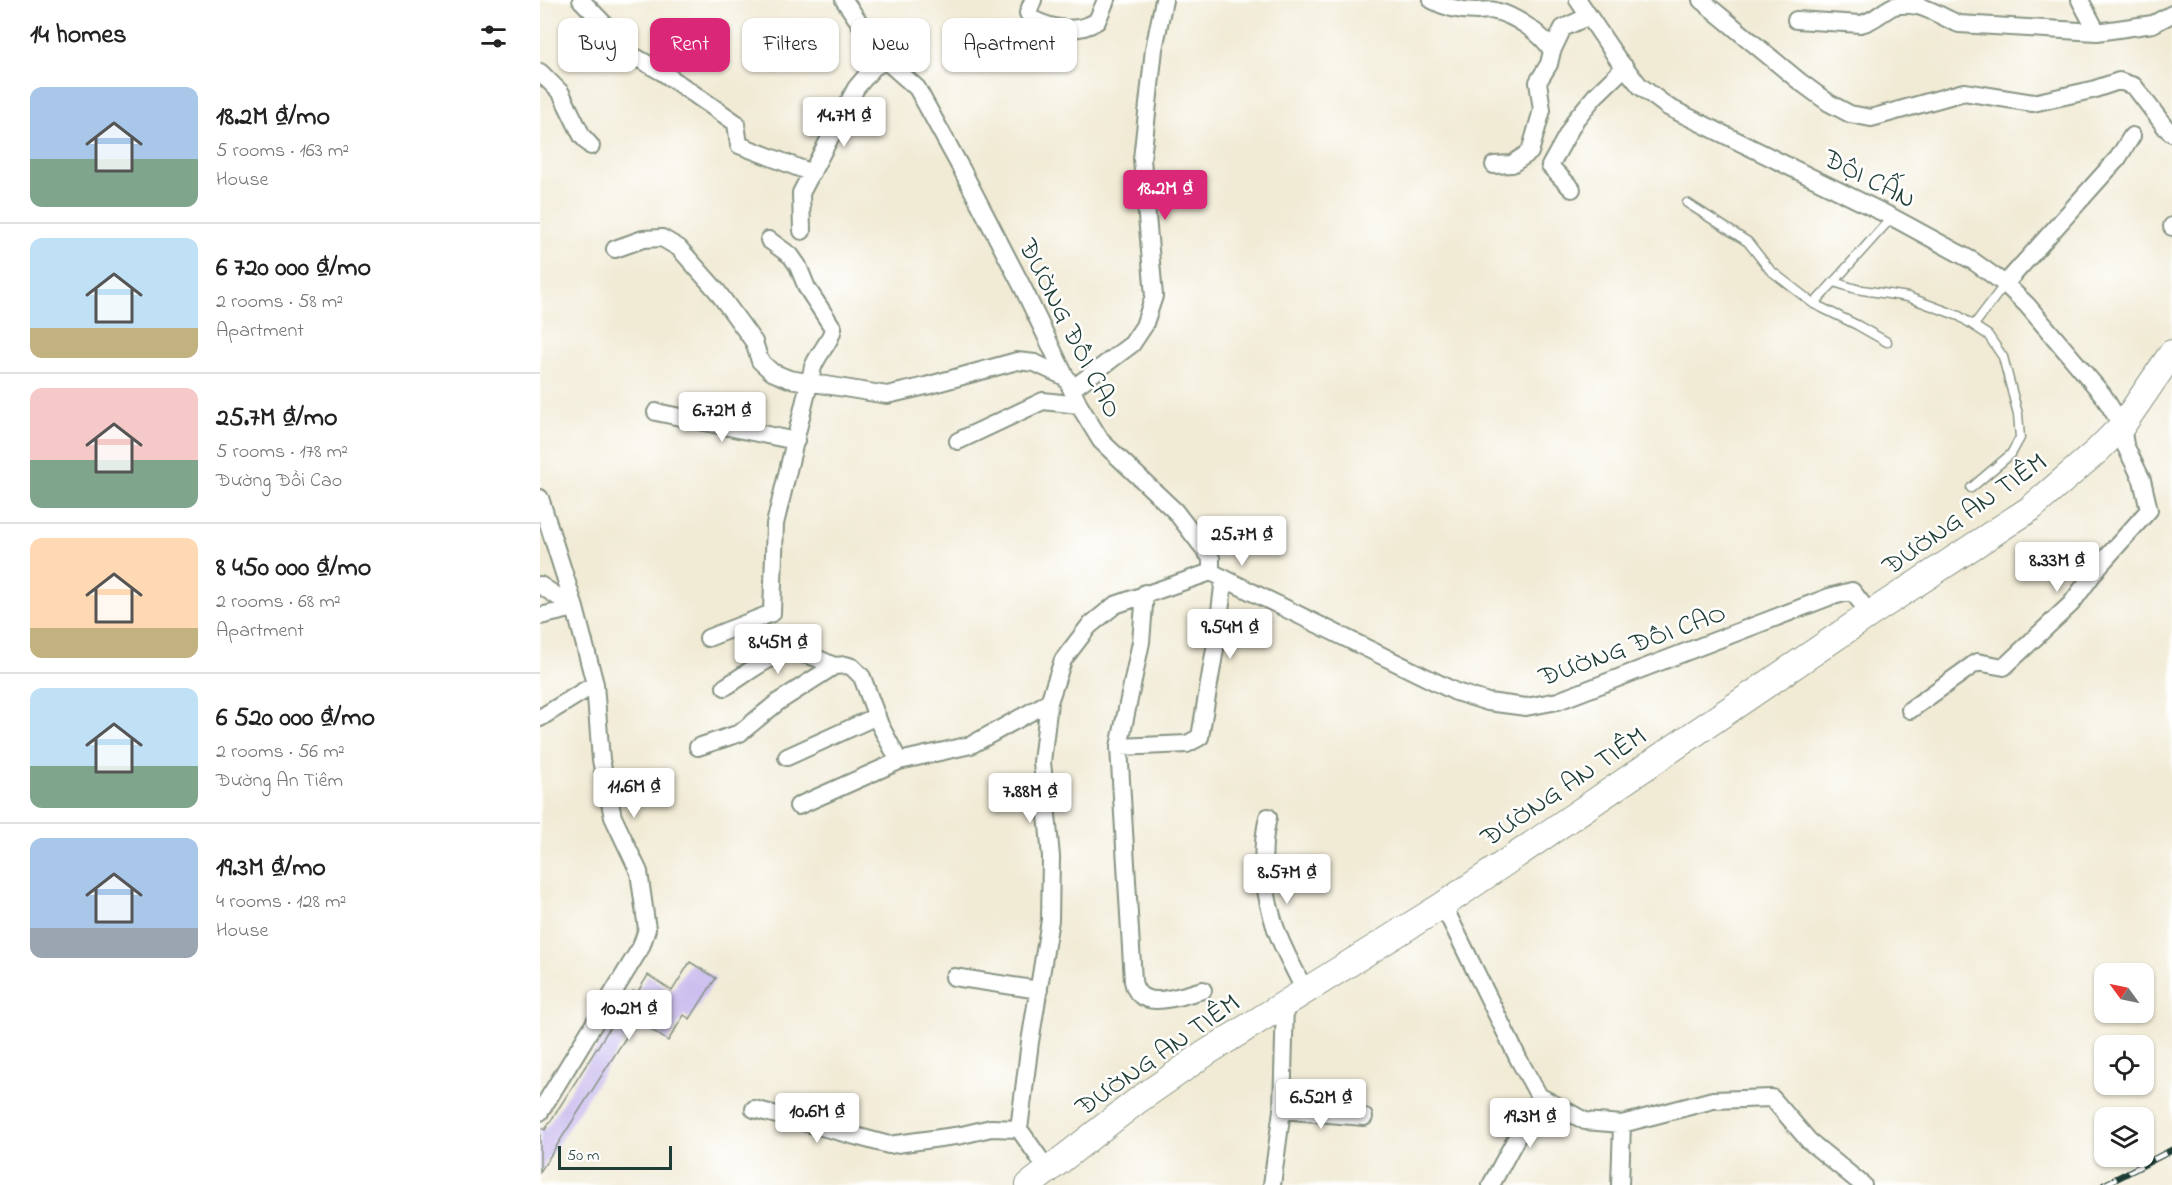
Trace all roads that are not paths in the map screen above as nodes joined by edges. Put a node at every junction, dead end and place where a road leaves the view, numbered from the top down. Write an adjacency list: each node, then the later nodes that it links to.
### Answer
1 (581, 0): 25 (street)
2 (844, 0): 13 (street, ĐƯỜNG ĐỒI CAO)
3 (1033, 0): 4 (street)
4 (1106, 0)
5 (1164, 0): 39 (street)
6 (1432, 0): 16 (street)
7 (1578, 0): 12 (street, ĐỘI CẤN)
8 (1701, 0): 21 (street)
9 (2080, 0): 15 (street)
10 (1891, 3): 14 (street); 15 (street)
11 (2172, 14): 15 (street)
12 (1589, 16): 16 (street); 17 (street, ĐỘI CẤN)
13 (856, 18)
14 (1796, 20)
15 (2097, 32)
16 (1552, 51): 24 (street)
17 (1625, 67): 26 (street); 28 (street, ĐỘI CẤN)
18 (540, 72): 23 (street)
19 (870, 72): 25 (street)
20 (899, 72): 39 (street, ĐƯỜNG ĐỒI CAO)
21 (2172, 133)
22 (2132, 136): 33 (street)
23 (591, 146)
24 (1494, 165)
25 (812, 173): 29 (street)
26 (1572, 189)
27 (1687, 203): 34 (lane)
28 (1892, 217): 32 (lane); 33 (street, ĐỘI CẤN)
29 (802, 231)
30 (769, 240): 38 (street)
31 (615, 249): 38 (street)
32 (1834, 282): 34 (lane); 35 (lane)
33 (2005, 284): 35 (lane); 42 (street, ĐỘI CẤN)
34 (1814, 304): 36 (lane)
35 (1974, 325): 45 (lane)
36 (1887, 342)
37 (2172, 353): 42 (main road, ĐƯỜNG AN TIÊM)
38 (810, 382): 39 (street); 43 (street)
39 (1069, 384): 40 (street, ĐƯỜNG ĐỒI CAO)
40 (1079, 405): 44 (street); 47 (street, ĐƯỜNG ĐỒI CAO)
41 (656, 412): 43 (street)
42 (2122, 426): 51 (main road, ĐƯỜNG AN TIÊM); 58 (street, ĐỘI CẤN)
43 (796, 441): 53 (street)
44 (958, 441)
45 (1971, 488)
46 (540, 498): 50 (street)
47 (1218, 575): 49 (street); 51 (street, ĐƯỜNG ĐỒI CAO); 62 (street)
48 (540, 585): 50 (street)
49 (1145, 593): 57 (street); 62 (street)
50 (575, 608): 52 (street); 55 (street)
51 (1870, 614): 67 (main road, ĐƯỜNG AN TIÊM)
52 (540, 616)
53 (708, 638)
54 (834, 666): 56 (street); 59 (street); 61 (street)
55 (595, 684): 60 (street); 75 (street)
56 (725, 687)
57 (1049, 702): 64 (street); 69 (street)
58 (1910, 710)
59 (877, 716): 63 (street); 64 (street)
60 (540, 718)
61 (698, 747)
62 (1119, 747): 70 (street)
63 (787, 757)
64 (899, 762): 65 (street)
65 (798, 806)
66 (1268, 817): 71 (street)
67 (1443, 905): 71 (main road, ĐƯỜNG AN TIÊM); 72 (street)
68 (954, 977): 69 (street)
69 (1039, 990): 78 (street)
70 (1203, 990)
71 (1295, 998): 74 (street); 79 (main road, ĐƯỜNG AN TIÊM)
72 (1539, 1096): 77 (street); 81 (street)
73 (754, 1110): 78 (street)
74 (1282, 1110): 76 (street); 80 (street)
75 (540, 1112)
76 (1364, 1117)
77 (1622, 1124): 82 (street); 83 (street)
78 (1019, 1129): 79 (street)
79 (1034, 1181)
80 (1272, 1185)
81 (1491, 1185)
82 (1620, 1185)
83 (1863, 1185)

